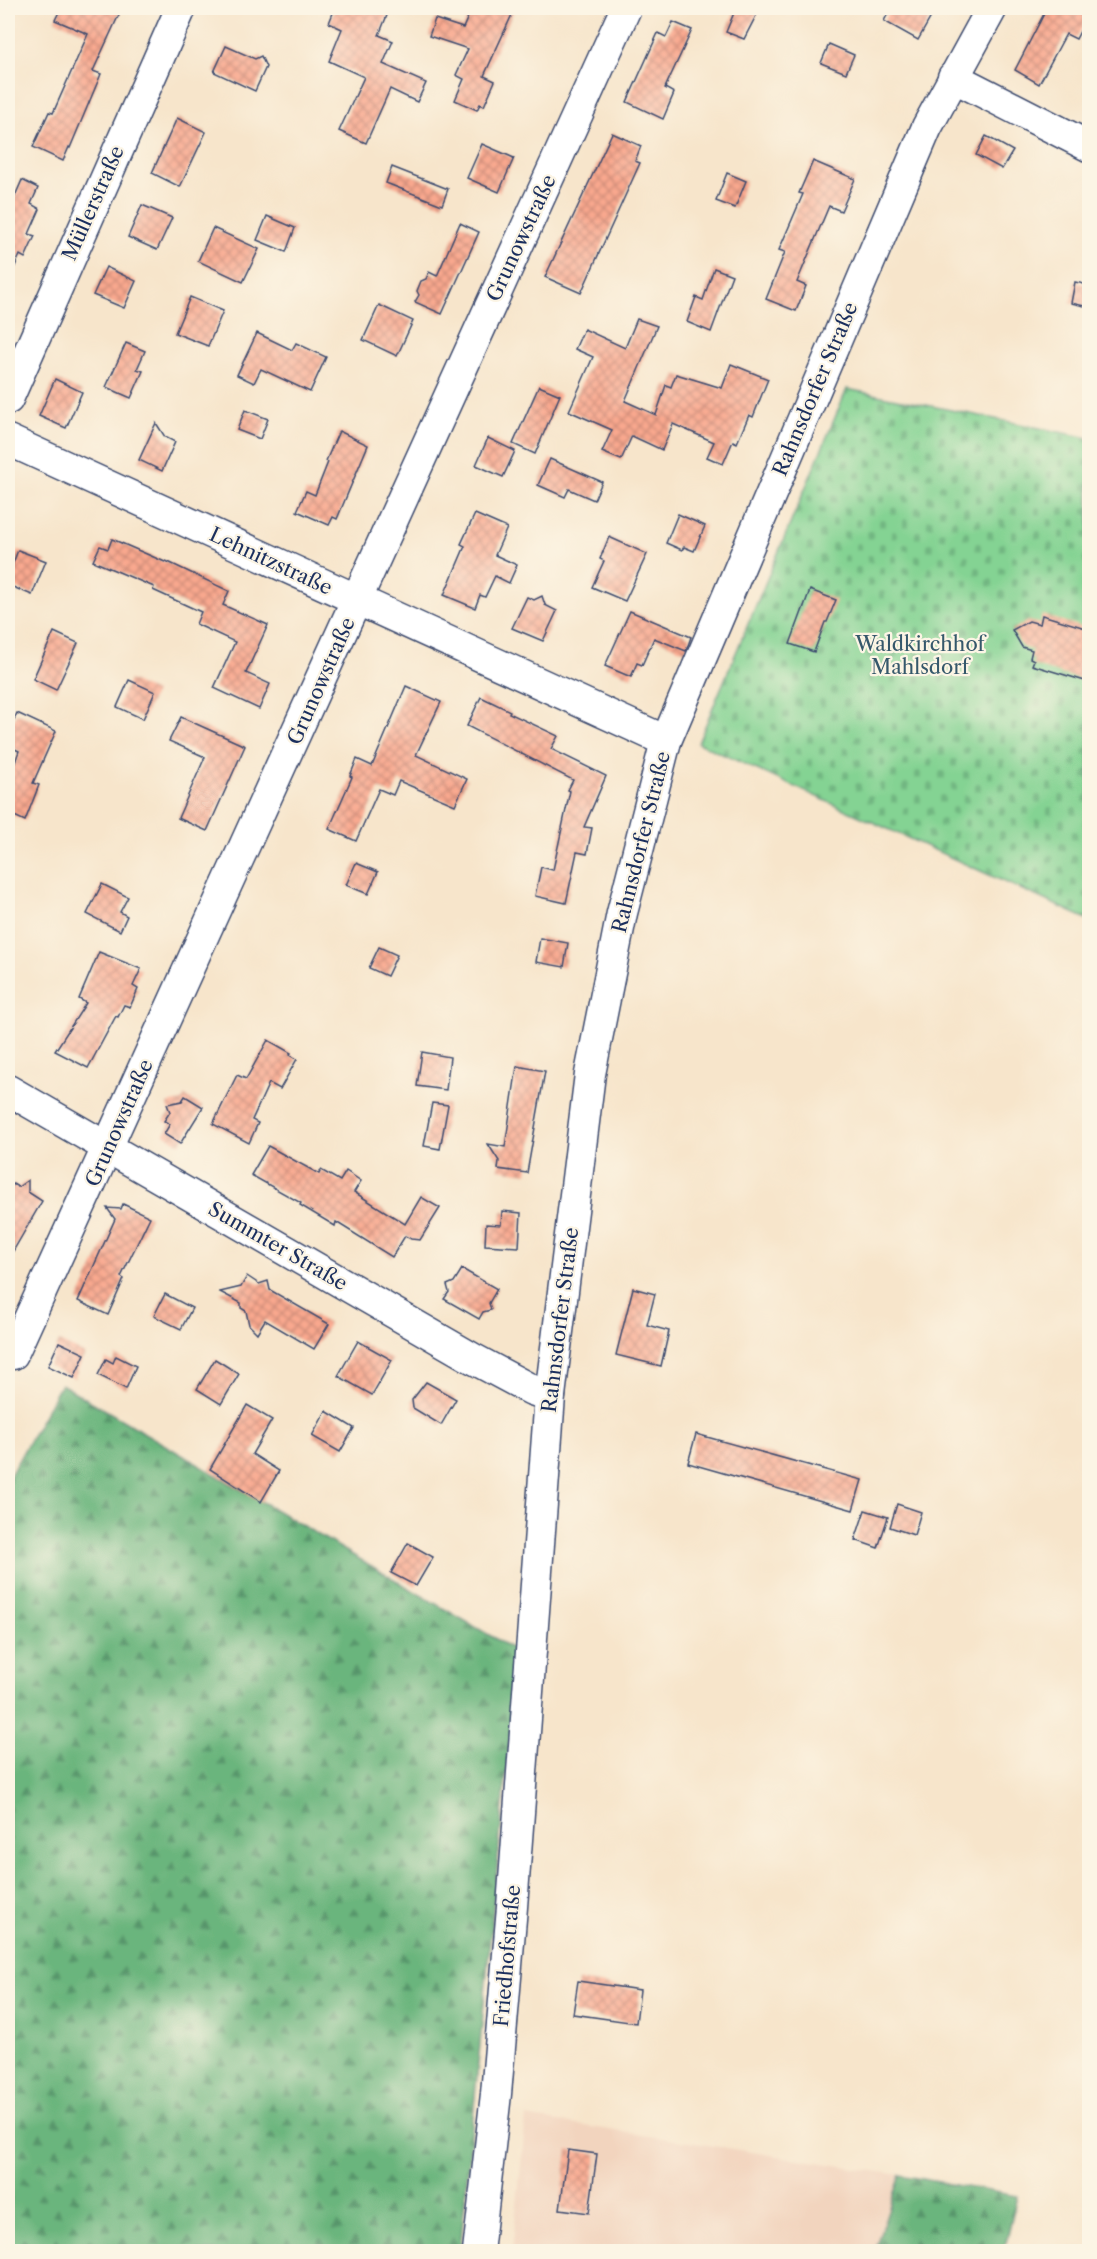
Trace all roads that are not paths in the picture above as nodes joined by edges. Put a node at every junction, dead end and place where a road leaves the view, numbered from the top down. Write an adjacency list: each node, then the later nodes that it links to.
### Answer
1 (181, 8): 6 (street, Müllerstraße)
2 (626, 8): 8 (street, Grunowstraße)
3 (992, 8): 4 (street, Rahnsdorfer Straße)
4 (953, 77): 5 (street); 9 (street, Rahnsdorfer Straße)
5 (1089, 147)
6 (8, 399)
7 (8, 440): 8 (street, Lehnitzstraße)
8 (357, 600): 9 (street, Lehnitzstraße); 11 (street, Grunowstraße)
9 (666, 741): 13 (street, Rahnsdorfer Straße)
10 (8, 1090): 11 (street, Summter Straße)
11 (108, 1147): 12 (street, Grunowstraße); 13 (street, Summter Straße)
12 (14, 1354)
13 (550, 1396): 14 (street, Rahnsdorfer Straße)
14 (530, 1660): 15 (street, Friedhofstraße)
15 (478, 2252)

